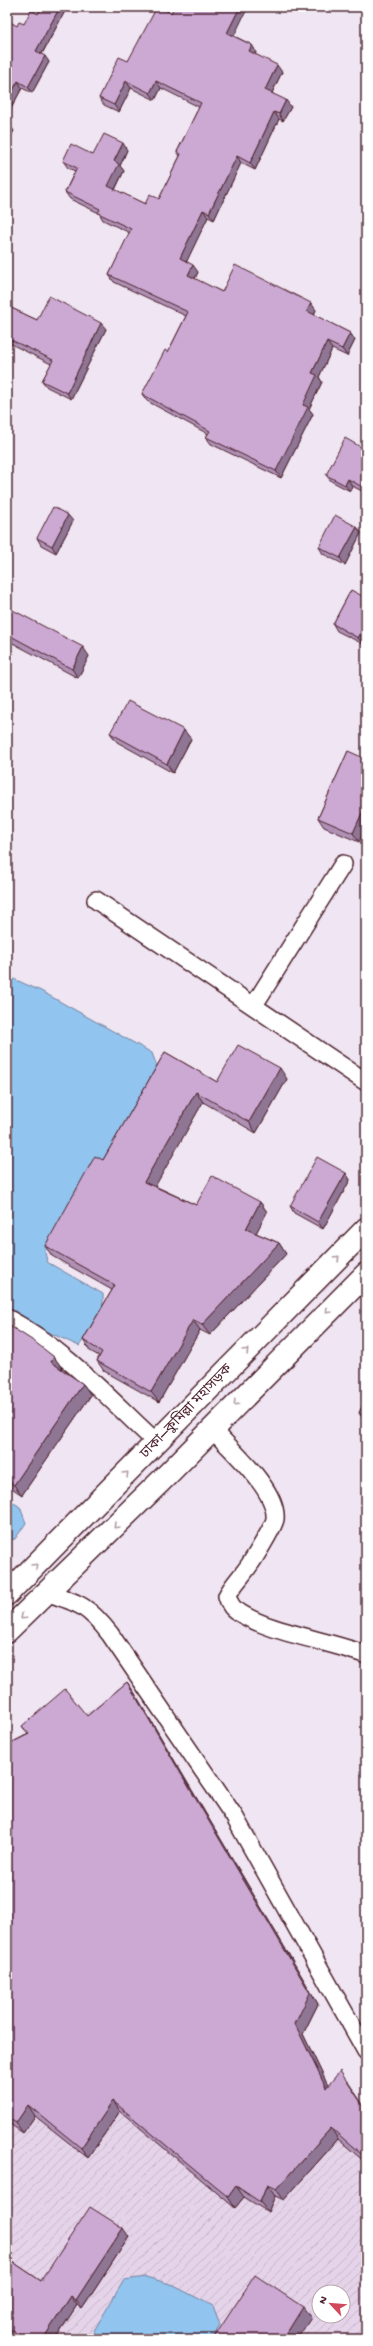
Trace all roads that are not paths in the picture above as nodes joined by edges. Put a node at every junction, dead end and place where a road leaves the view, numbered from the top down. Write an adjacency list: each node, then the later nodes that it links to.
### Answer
1 (343, 864): 3 (street)
2 (96, 900): 3 (street)
3 (254, 1005): 4 (street)
4 (366, 1082)
5 (366, 1229): 9 (highway, ঢাকা–কুমিল্লা মহাসড়ক, one-way to 5)
6 (366, 1274): 8 (highway, ঢাকা–কুমিল্লা মহাসড়ক, one-way to 8)
7 (7, 1318): 9 (street)
8 (211, 1428): 10 (highway, ঢাকা–কুমিল্লা মহাসড়ক, one-way to 10); 13 (street)
9 (157, 1443): 11 (highway, ঢাকা–কুমিল্লা মহাসড়ক, one-way to 9)
10 (48, 1593): 12 (highway, ঢাকা–কুমিল্লা মহাসড়ক, one-way to 12); 14 (street)
11 (7, 1594)
12 (7, 1632)
13 (366, 1654)
14 (366, 2051)

